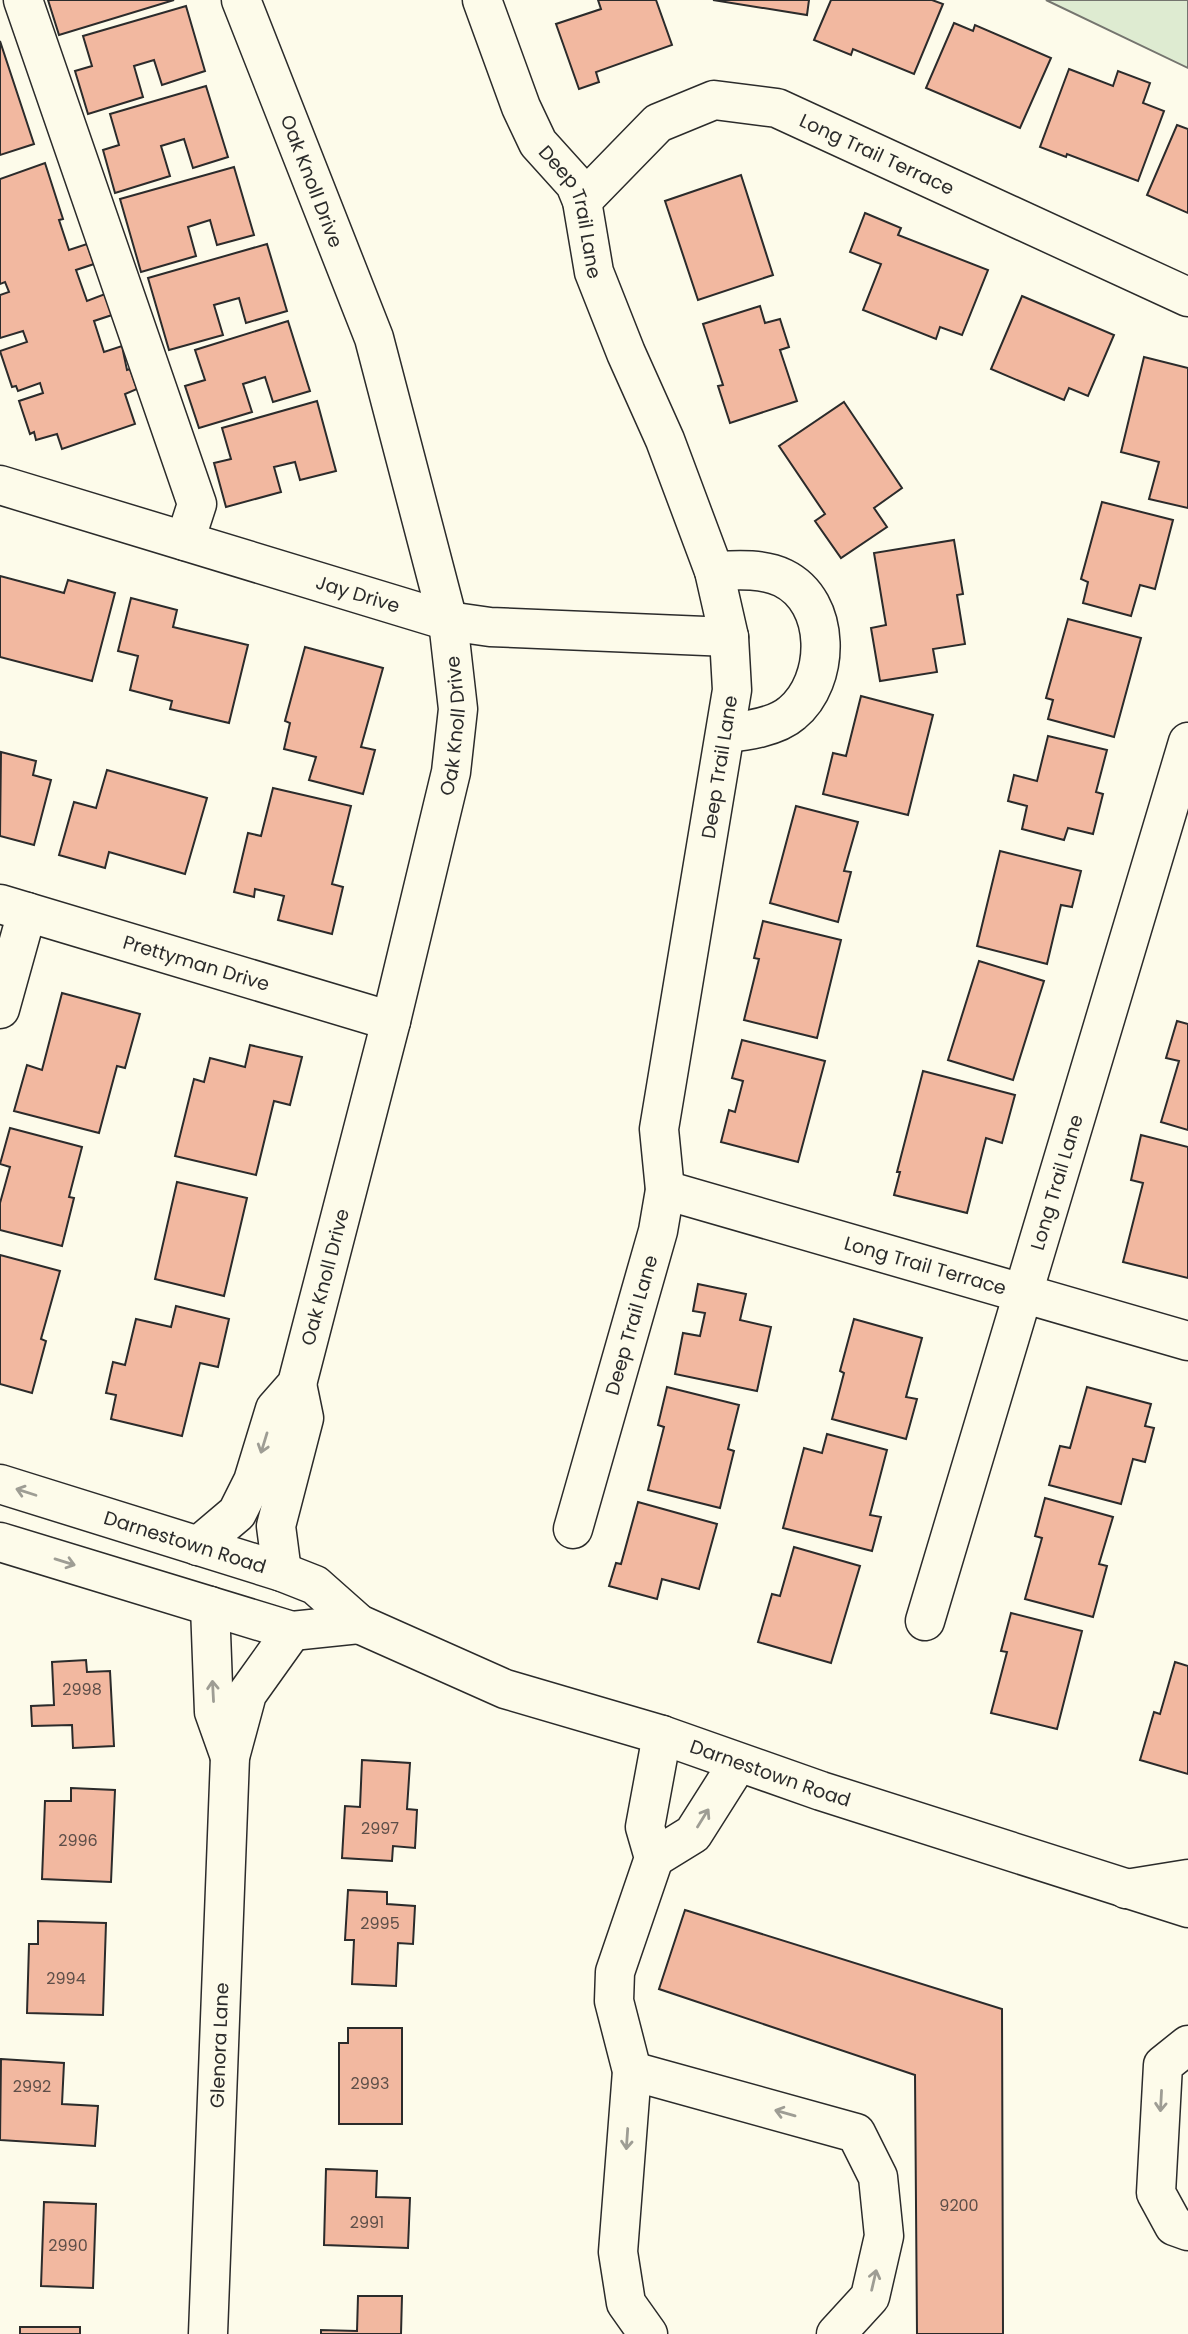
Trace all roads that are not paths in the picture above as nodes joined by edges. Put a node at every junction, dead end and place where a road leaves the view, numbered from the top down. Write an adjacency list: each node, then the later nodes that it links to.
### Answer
1 (23, 0): 7 (street)
2 (241, 0): 9 (street, Oak Knoll Drive)
3 (482, 0): 4 (street, Deep Trail Lane)
4 (582, 201): 5 (street, Long Trail Terrace); 8 (street, Deep Trail Lane)
5 (1188, 297)
6 (0, 485): 7 (street, Jay Drive)
7 (186, 541): 9 (street, Jay Drive)
8 (714, 571): 10 (street, Deep Trail Lane); 11 (street)
9 (447, 621): 10 (street, Jay Drive); 15 (street, Oak Knoll Drive)
10 (729, 637): 11 (street, Deep Trail Lane)
11 (726, 733): 16 (street, Deep Trail Lane)
12 (1188, 742): 17 (street, Long Trail Lane)
13 (13, 908): 14 (street); 15 (street, Prettyman Drive)
14 (0, 1009)
15 (391, 1021): 19 (street, Oak Knoll Drive)
16 (665, 1190): 17 (street, Long Trail Terrace); 22 (street, Deep Trail Lane)
17 (1024, 1293): 18 (street, Long Trail Terrace); 27 (street, Long Trail Lane)
18 (1188, 1341)
19 (297, 1384): 24 (street, Oak Knoll Drive, one-way to 24); 25 (street, Oak Knoll Drive)
20 (0, 1483): 21 (street, Darnestown Road, one-way to 20)
21 (69, 1506): 24 (street, Darnestown Road); 26 (street)
22 (573, 1529)
23 (0, 1542): 26 (street, Darnestown Road, one-way to 26)
24 (198, 1546): 25 (street, Darnestown Road)
25 (282, 1572): 28 (street, Darnestown Road)
26 (210, 1606): 29 (street, Darnestown Road); 31 (street, Glenora Lane, one-way to 26)
27 (925, 1621)
28 (359, 1625): 29 (street, Darnestown Road); 30 (street, Darnestown Road)
29 (292, 1631): 31 (street, Glenora Lane)
30 (662, 1735): 32 (street, Darnestown Road); 33 (street)
31 (230, 1757): 40 (street, Glenora Lane)
32 (738, 1763): 33 (street, one-way to 32); 35 (street, Darnestown Road)
33 (654, 1858): 38 (street)
34 (1188, 1879): 35 (street)
35 (1126, 1889): 36 (street, Darnestown Road)
36 (1188, 1908)
37 (1188, 2045): 39 (street, one-way to 39)
38 (632, 2071): 41 (street, one-way to 41); 42 (street, one-way to 38)
39 (1188, 2231)
40 (208, 2334)
41 (648, 2334)
42 (836, 2334)

